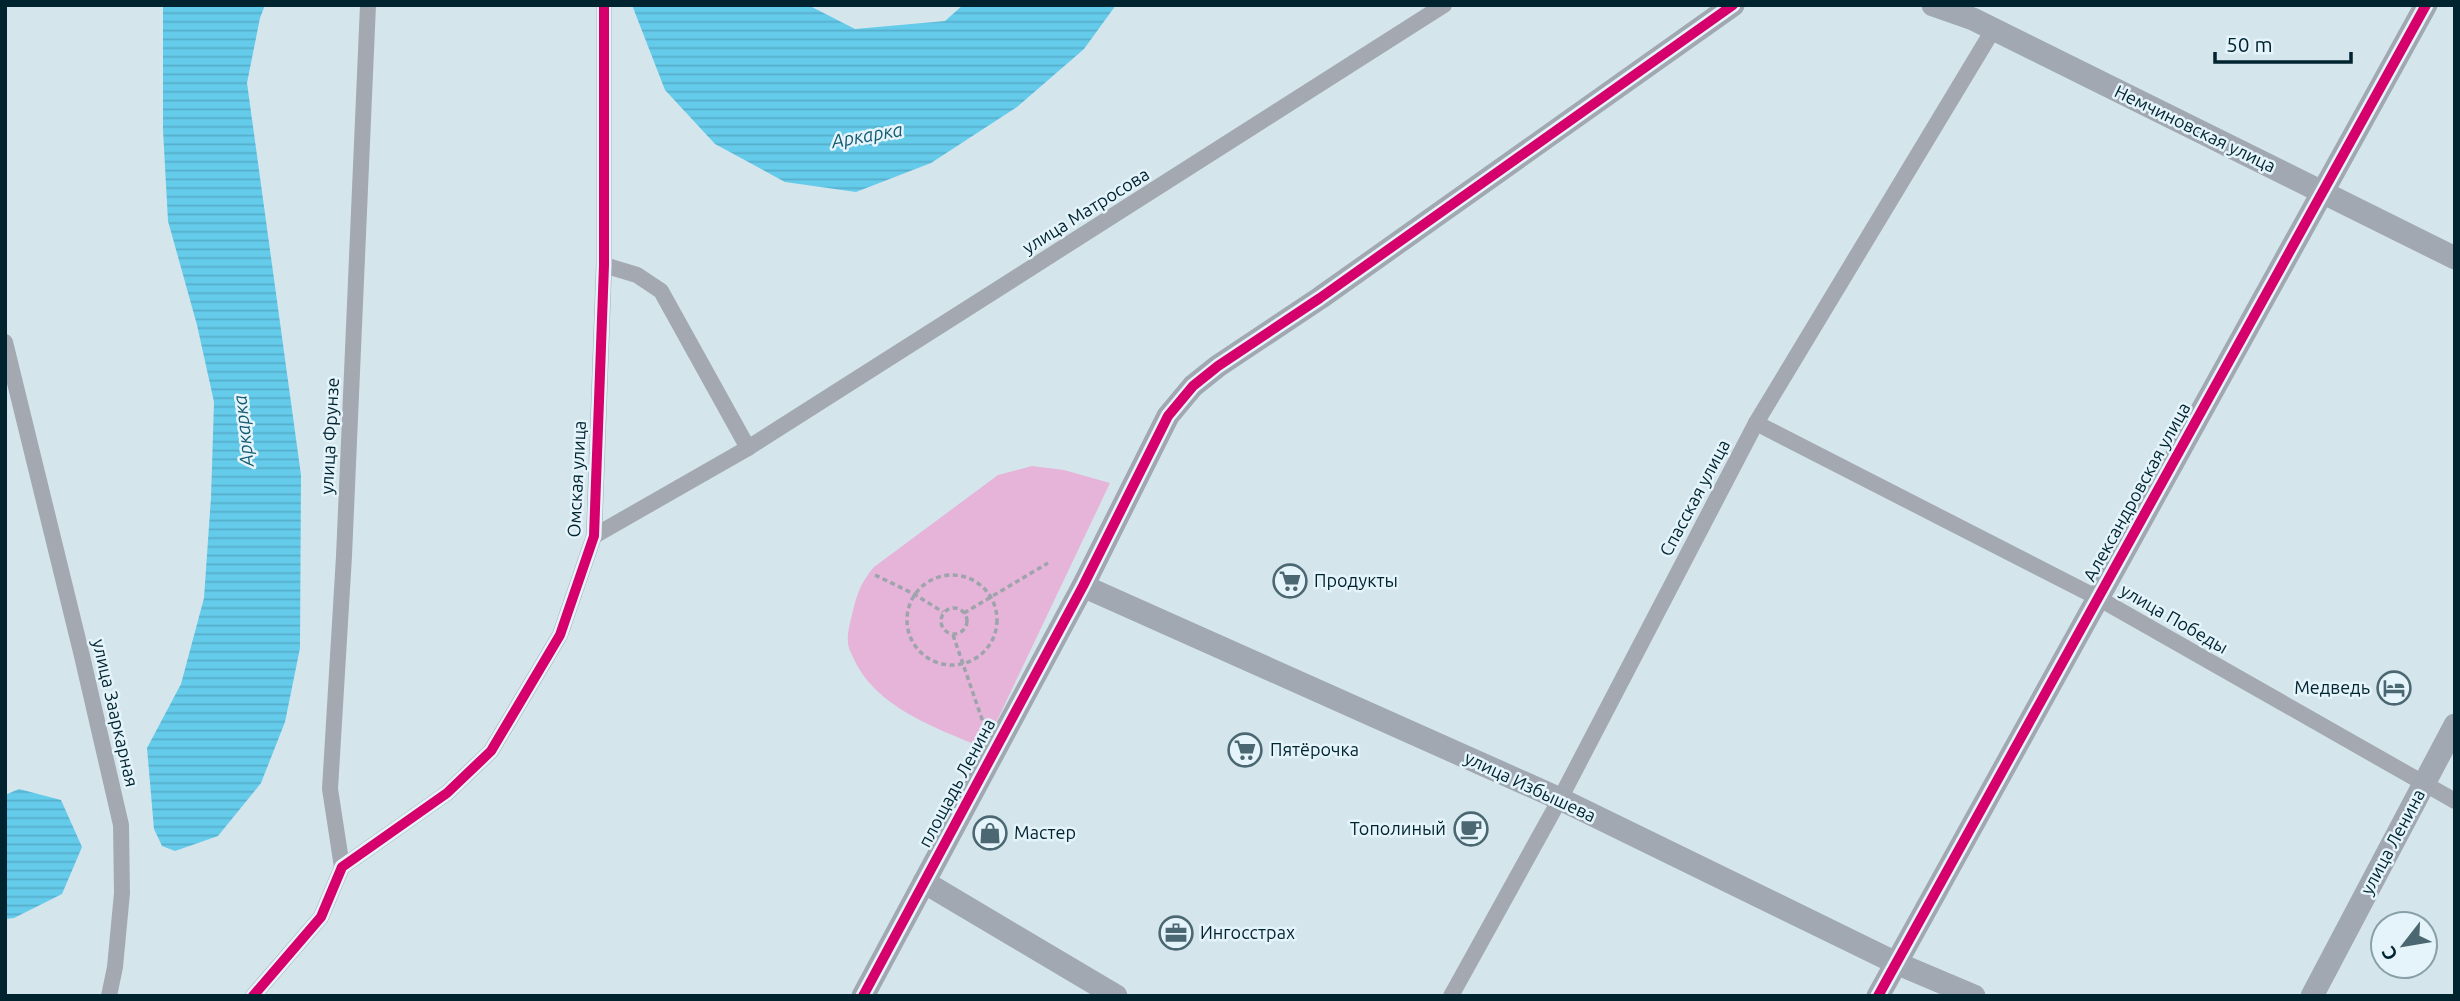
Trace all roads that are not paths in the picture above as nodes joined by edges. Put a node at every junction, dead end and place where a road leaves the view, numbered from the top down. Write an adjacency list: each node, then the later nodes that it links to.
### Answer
1 (368, 5): 21 (street, улица Фрунзе)
2 (604, 5): 10 (street, Омская улица)
3 (1444, 5): 13 (street, улица Матросова)
4 (1733, 5): 15 (street, площадь Ленина)
5 (1933, 5): 7 (street, Немчиновская улица)
6 (2426, 5): 8 (street, Александровская улица)
7 (1993, 30): 8 (street, Немчиновская улица); 12 (street, Спасская улица)
8 (2323, 191): 9 (street, Немчиновская улица); 16 (street, Александровская улица)
9 (2455, 258)
10 (604, 265): 13 (street); 14 (street, Омская улица)
11 (5, 342): 24 (street, улица Зааркарная)
12 (1756, 423): 16 (street, улица Победы); 19 (street, Спасская улица)
13 (748, 448): 14 (street, Омская улица)
14 (594, 537): 21 (street, Омская улица)
15 (1083, 586): 19 (street, улица Избышева); 22 (street, площадь Ленина)
16 (2098, 598): 18 (street, улица Победы); 23 (street, Александровская улица)
17 (2455, 725): 18 (street, улица Ленина)
18 (2423, 785): 20 (street, улица Победы); 31 (street, улица Ленина)
19 (1560, 799): 23 (street, улица Избышева); 28 (street, Спасская улица)
20 (2455, 801)
21 (342, 867): 25 (street)
22 (924, 882): 26 (street, площадь Ленина); 27 (street)
23 (1896, 963): 29 (street, Александровская улица); 30 (street, улица Избышева)
24 (109, 996)
25 (253, 996)
26 (863, 996)
27 (1116, 996)
28 (1451, 996)
29 (1878, 996)
30 (1974, 996)
31 (2312, 996)

